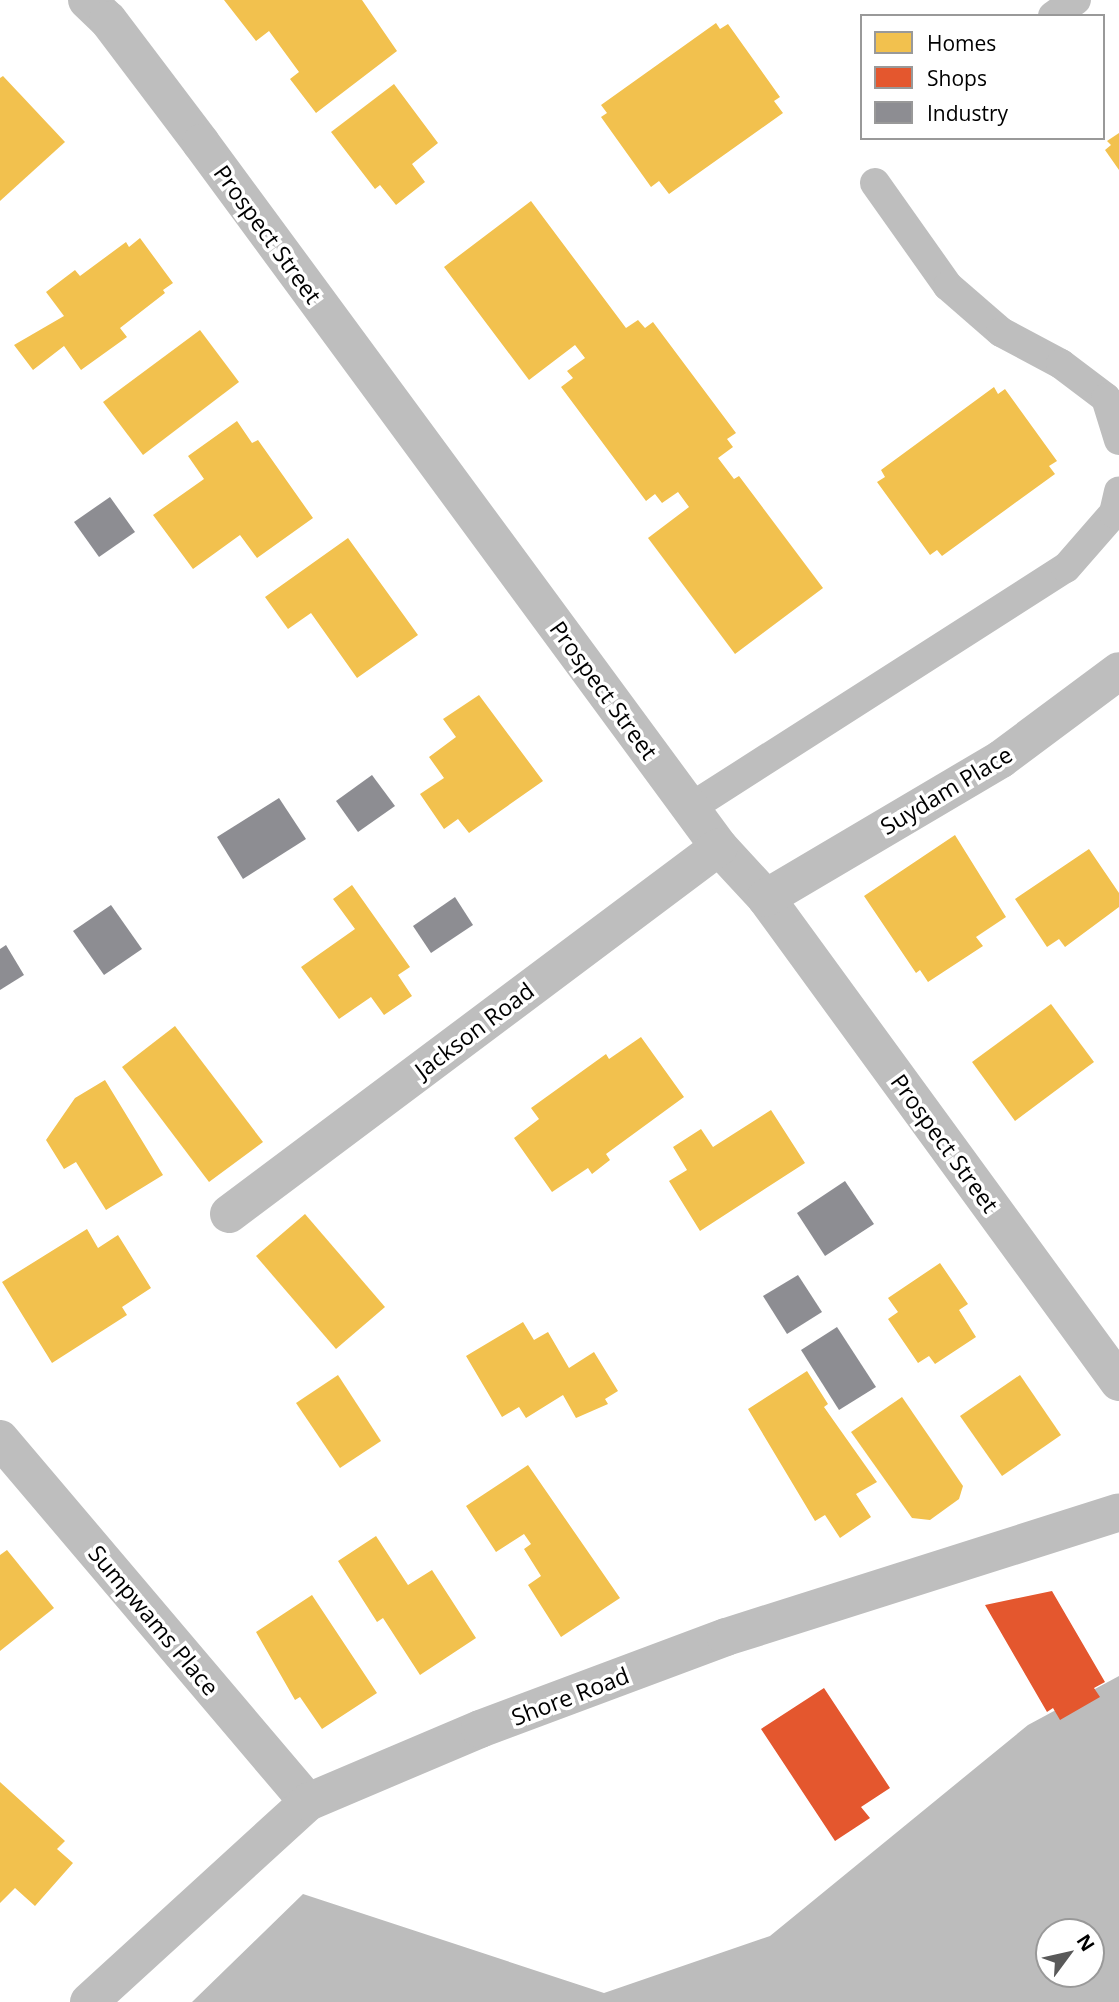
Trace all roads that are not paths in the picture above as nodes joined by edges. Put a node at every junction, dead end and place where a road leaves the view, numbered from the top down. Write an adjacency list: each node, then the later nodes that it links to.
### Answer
1 (87, 0): 6 (street, Prospect Street)
2 (875, 183): 3 (lane)
3 (1119, 440)
4 (1119, 492): 6 (lane)
5 (1119, 671): 8 (street, Suydam Place)
6 (690, 808): 7 (street, Prospect Street)
7 (719, 846): 8 (street, Prospect Street); 9 (street, Jackson Road)
8 (766, 898): 10 (street, Prospect Street)
9 (229, 1213)
10 (1119, 1382)
11 (0, 1438): 13 (street, Sumpwams Place)
12 (1119, 1512): 13 (street, Shore Road)
13 (308, 1802): 14 (street, Shore Road)
14 (89, 2002)

